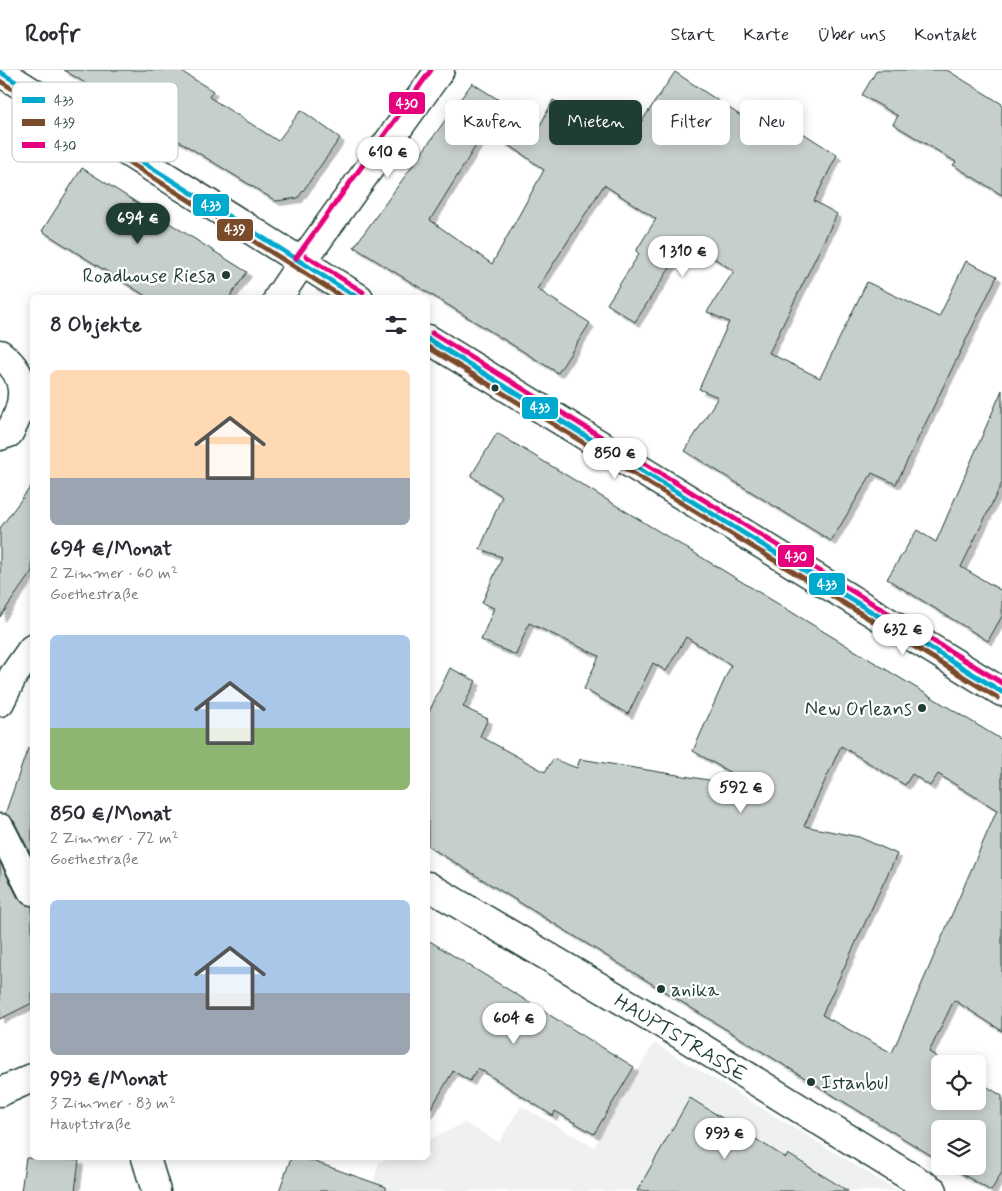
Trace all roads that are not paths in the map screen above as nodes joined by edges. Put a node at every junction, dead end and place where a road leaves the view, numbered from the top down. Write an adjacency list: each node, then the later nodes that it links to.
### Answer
1 (440, 70): 5 (street)
2 (0, 72): 3 (street)
3 (16, 82)
4 (143, 162): 5 (street)
5 (302, 262): 6 (street); 7 (street)
6 (280, 295)
7 (354, 295)
8 (430, 341): 13 (street)
9 (0, 354): 10 (street)
10 (0, 436)
11 (30, 652): 12 (street)
12 (15, 676): 14 (street)
13 (1002, 692)
14 (0, 702)
15 (0, 828): 16 (street)
16 (30, 887)
17 (430, 887): 22 (street, HAUPTSTRASSE)
18 (30, 1079): 19 (street)
19 (0, 1092)
20 (147, 1160): 21 (street)
21 (156, 1191)
22 (933, 1191)

